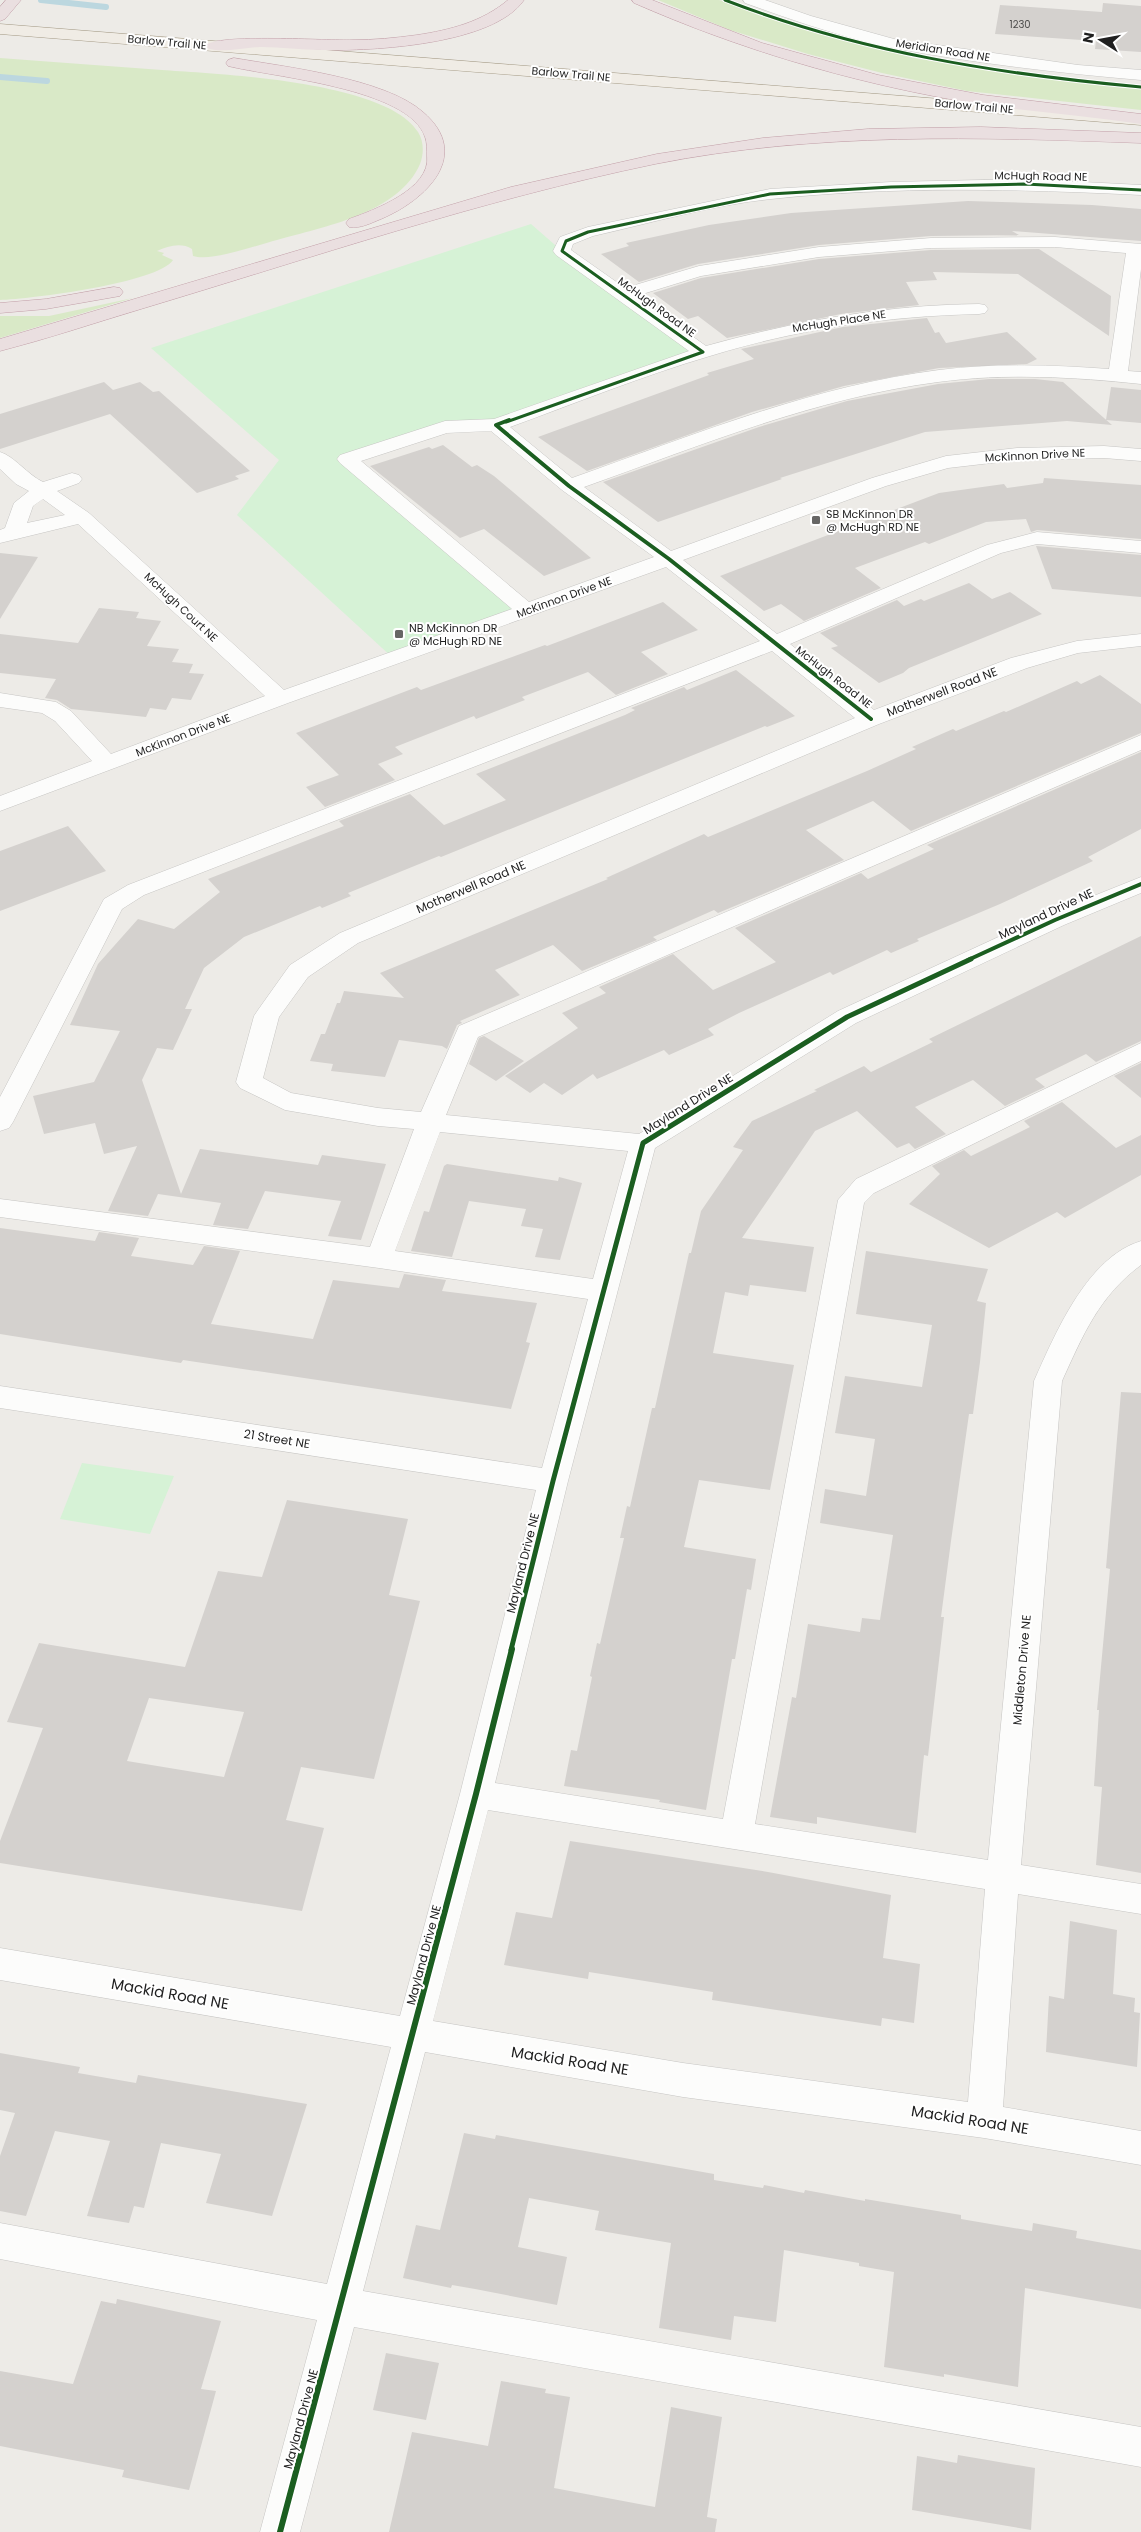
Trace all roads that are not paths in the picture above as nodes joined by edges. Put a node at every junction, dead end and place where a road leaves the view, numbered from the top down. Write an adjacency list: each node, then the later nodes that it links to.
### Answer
1 (517, 0): 10 (highway)
2 (639, 0): 14 (highway)
3 (750, 0): 8 (street, Meridian Road NE)
4 (13, 1): 5 (highway)
5 (0, 16)
6 (0, 29): 10 (main road, Barlow Trail NE)
7 (908, 31): 8 (street)
8 (893, 43): 11 (street, Meridian Road NE)
9 (1030, 47): 11 (street)
10 (214, 54): 12 (main road, Barlow Trail NE); 14 (main road, Barlow Trail NE)
11 (1021, 62): 13 (street, Meridian Road NE)
12 (234, 63): 15 (main road, Barlow Trail NE); 18 (highway)
13 (1141, 75)
14 (1141, 119)
15 (1141, 137): 23 (highway)
16 (1141, 190): 20 (street, McHugh Road NE)
17 (1138, 248): 20 (street); 25 (street)
18 (222, 262)
19 (132, 288): 21 (highway)
20 (622, 294): 24 (street, McHugh Road NE)
21 (0, 308)
22 (979, 309): 24 (street, McHugh Place NE)
23 (0, 345)
24 (703, 352): 27 (street, McHugh Road NE)
25 (1118, 376): 26 (street); 31 (street)
26 (1141, 378)
27 (496, 425): 31 (street, McHugh Road NE); 37 (street)
28 (1141, 455): 36 (street, McKinnon Drive NE)
29 (0, 458): 32 (street, McHugh Court NE)
30 (72, 479): 32 (street)
31 (569, 486): 36 (street, McHugh Road NE)
32 (43, 490): 33 (street, McHugh Court NE); 34 (street)
33 (82, 517): 34 (street); 40 (street, McHugh Court NE)
34 (7, 534)
35 (1141, 547): 39 (street)
36 (668, 559): 37 (street, McKinnon Drive NE); 39 (street, McHugh Road NE)
37 (527, 611): 40 (street, McKinnon Drive NE)
38 (1141, 640): 42 (street, Motherwell Road NE)
39 (775, 642): 42 (street, McHugh Road NE); 48 (street)
40 (280, 698): 44 (street, McKinnon Drive NE)
41 (0, 700): 44 (street)
42 (871, 719): 49 (street, Motherwell Road NE)
43 (1141, 742): 49 (street)
44 (107, 764): 45 (street, McKinnon Drive NE)
45 (0, 804)
46 (1141, 884): 50 (street, Mayland Drive NE)
47 (1141, 1051): 58 (street)
48 (0, 1122)
49 (430, 1123): 50 (street, Motherwell Road NE); 53 (street)
50 (643, 1143): 54 (street, Mayland Drive NE)
51 (0, 1208): 53 (street)
52 (1141, 1251): 59 (street, Middleton Drive NE)
53 (379, 1258): 54 (street)
54 (605, 1291): 56 (street, Mayland Drive NE)
55 (0, 1397): 56 (street, 21 Street NE)
56 (553, 1481): 57 (street, Mayland Drive NE)
57 (476, 1794): 58 (street); 62 (street, Mayland Drive NE)
58 (737, 1834): 59 (street)
59 (1003, 1876): 60 (street); 63 (street, Middleton Drive NE)
60 (1141, 1899)
61 (0, 1964): 62 (street, Mackid Road NE)
62 (413, 2036): 63 (street, Mackid Road NE); 66 (street, Mayland Drive NE)
63 (984, 2121): 64 (street, Mackid Road NE)
64 (1141, 2148)
65 (0, 2241): 66 (street)
66 (342, 2306): 67 (street); 68 (street, Mayland Drive NE)
67 (1141, 2447)
68 (280, 2532)

